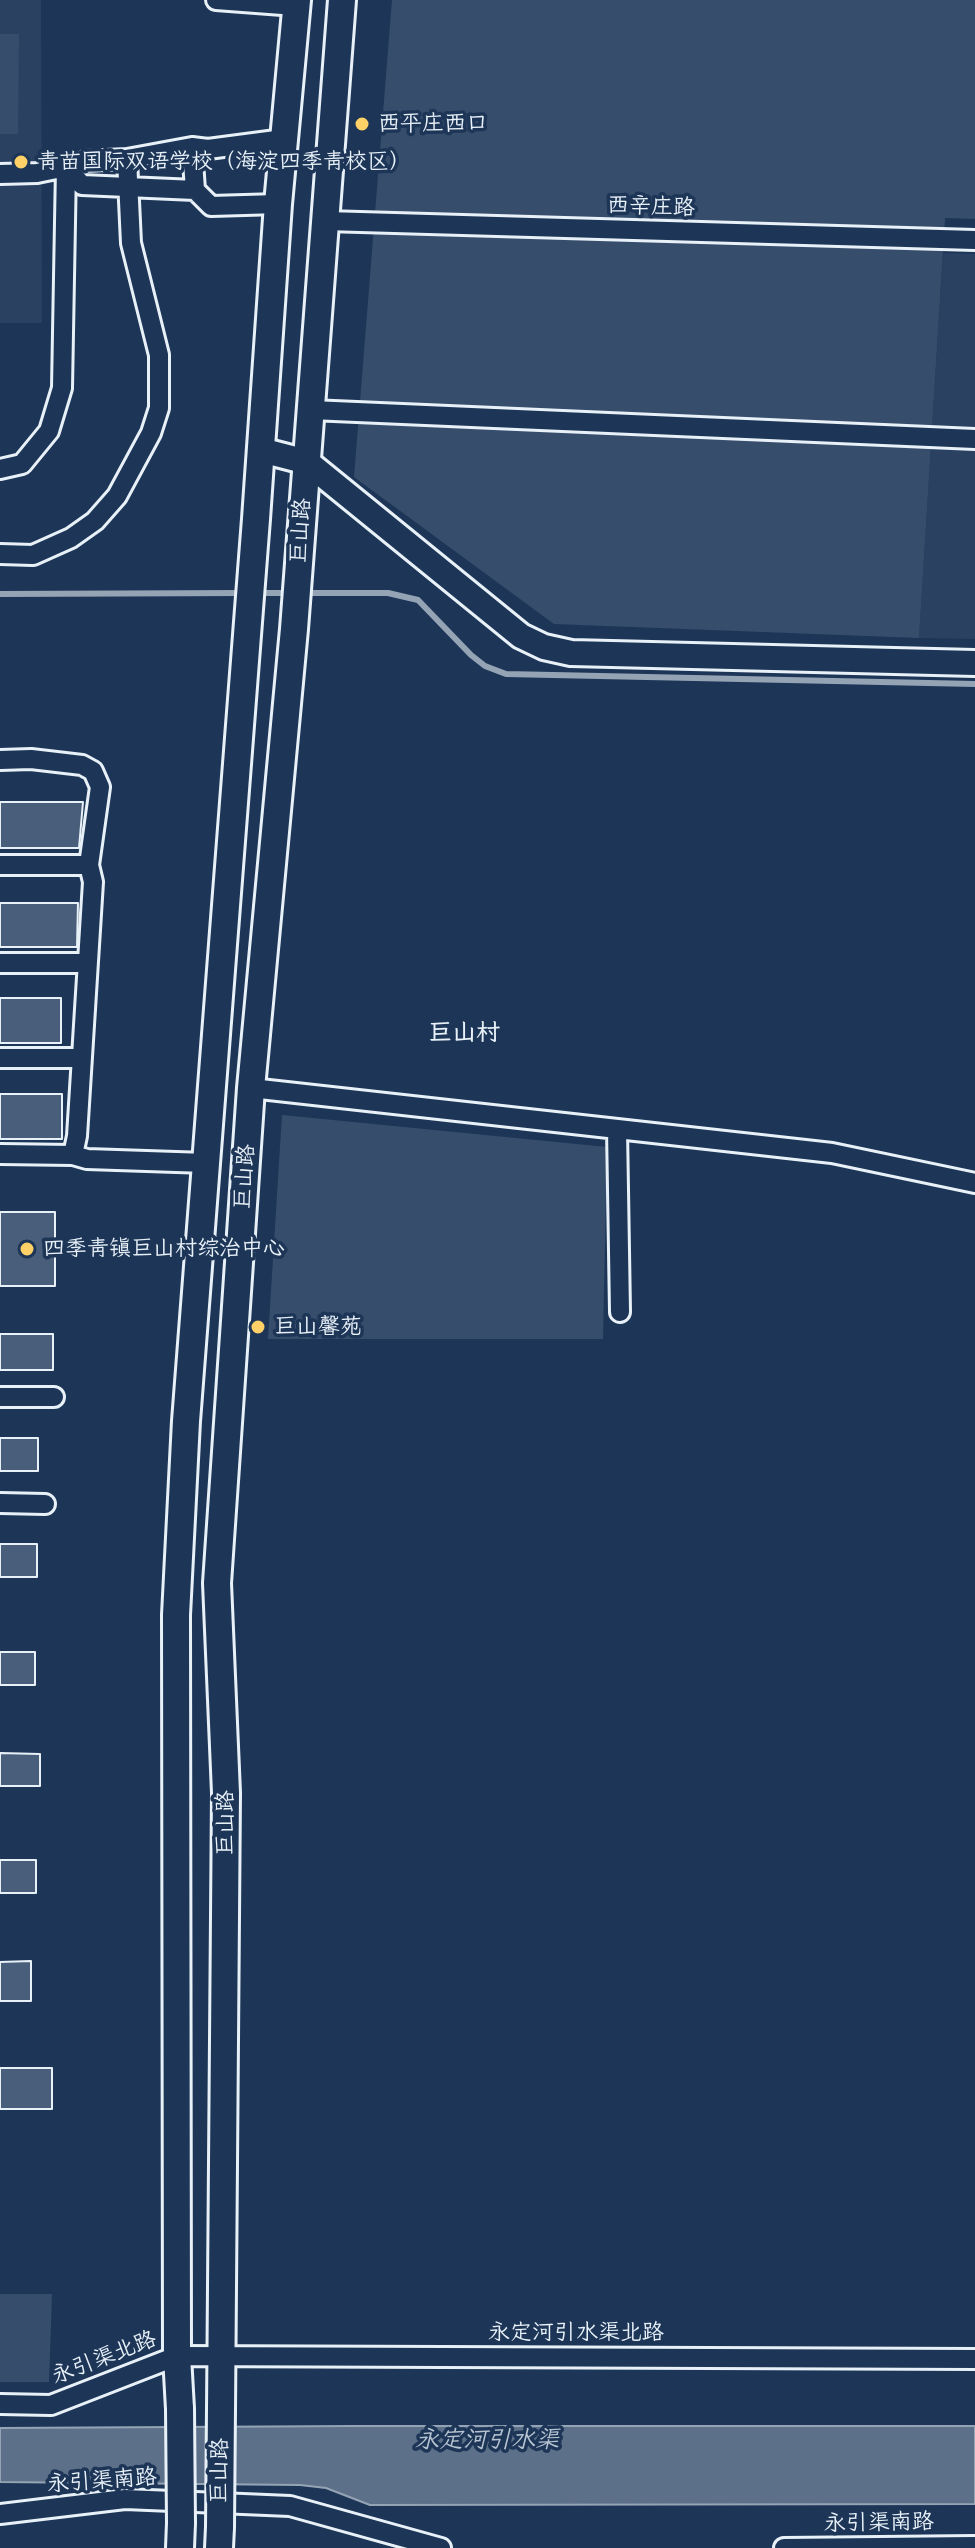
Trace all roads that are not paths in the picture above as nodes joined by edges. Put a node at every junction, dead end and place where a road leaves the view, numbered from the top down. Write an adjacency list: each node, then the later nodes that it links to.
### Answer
1 (216, 0): 3 (street)
2 (342, 0): 12 (main road, 巨山路)
3 (296, 3): 4 (main road, 巨山路)
4 (284, 139): 5 (street); 11 (main road, 巨山路)
5 (192, 147): 6 (street); 10 (street)
6 (127, 159): 7 (street); 9 (street)
7 (66, 167): 8 (street); 9 (street); 18 (street)
8 (0, 174)
9 (128, 188): 10 (street); 19 (street)
10 (195, 190): 11 (street)
11 (278, 204): 16 (main road, 巨山路)
12 (326, 221): 13 (street, 西辛庄路); 14 (main road, 巨山路)
13 (975, 240)
14 (311, 410): 15 (street); 17 (main road, 巨山路)
15 (975, 439)
16 (261, 450): 17 (street); 32 (main road, 巨山路)
17 (307, 462): 20 (street); 28 (main road, 巨山路)
18 (0, 469)
19 (0, 554)
20 (975, 663)
21 (0, 760): 23 (street)
22 (0, 865): 23 (street)
23 (89, 865): 25 (street)
24 (0, 963): 25 (street)
25 (87, 963): 27 (street)
26 (0, 1058): 27 (street)
27 (81, 1058): 31 (street)
28 (251, 1088): 29 (street); 39 (main road, 巨山路)
29 (617, 1129): 33 (street); 34 (street)
30 (0, 1154): 31 (street)
31 (73, 1155): 32 (street)
32 (206, 1163): 40 (main road, 巨山路)
33 (975, 1183)
34 (620, 1312)
35 (0, 1397): 36 (street)
36 (54, 1397)
37 (0, 1503): 38 (street)
38 (45, 1504)
39 (222, 2355): 40 (street, 永定河引水渠北路); 41 (street, 永定河引水渠北路); 45 (main road, 巨山路, bridge)
40 (177, 2356): 42 (street, 永引渠北路); 44 (main road, 巨山路, bridge)
41 (975, 2359)
42 (0, 2404)
43 (0, 2514): 47 (street, 永引渠南路)
44 (181, 2535)
45 (220, 2537)
46 (975, 2546): 48 (street, 永引渠南路)
47 (441, 2548)
48 (784, 2548)

